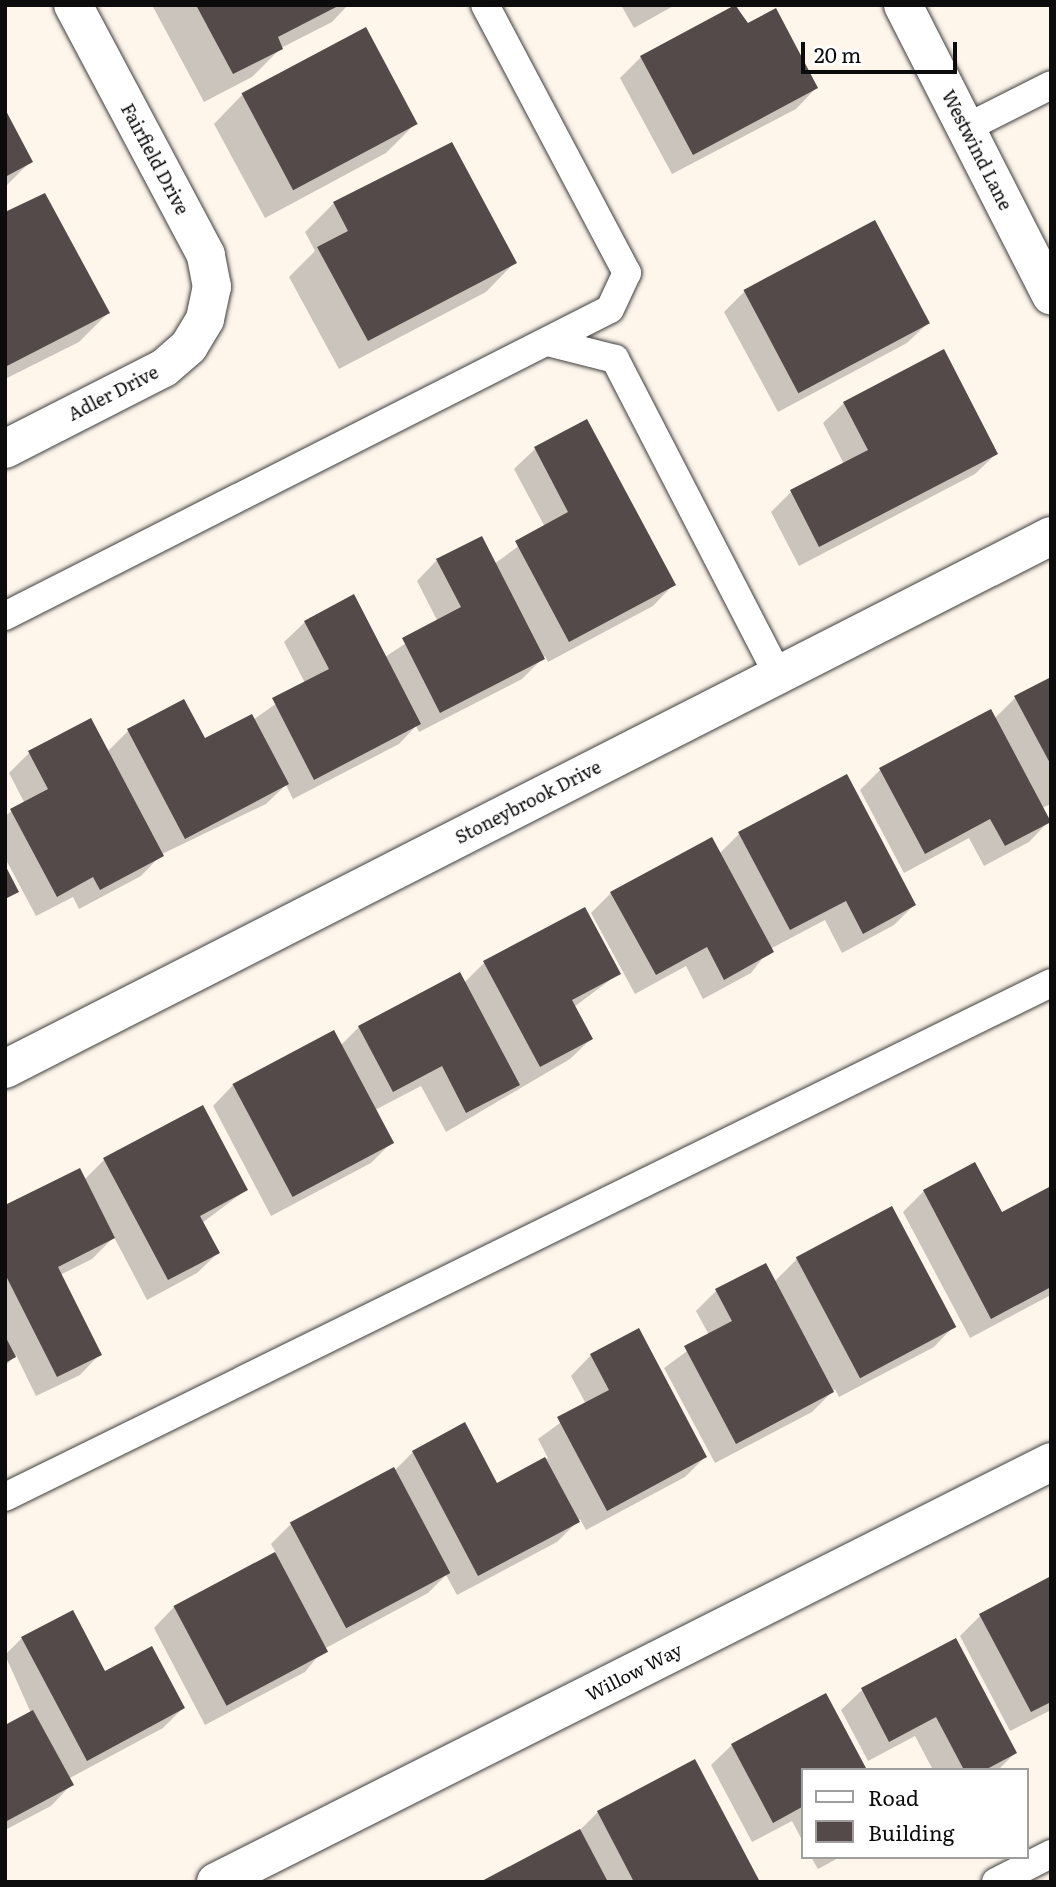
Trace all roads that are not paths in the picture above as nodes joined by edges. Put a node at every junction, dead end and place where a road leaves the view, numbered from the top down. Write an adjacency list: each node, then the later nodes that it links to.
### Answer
1 (73, 5): 7 (street, Fairfield Drive)
2 (485, 5): 8 (lane)
3 (903, 5): 5 (street, Westwind Lane)
4 (1051, 85): 5 (lane)
5 (966, 128): 6 (street, Westwind Lane)
6 (1051, 295)
7 (205, 319): 9 (street, Adler Drive)
8 (548, 342): 11 (lane); 12 (lane)
9 (5, 449)
10 (1051, 537): 12 (street, Stoneybrook Drive)
11 (5, 616)
12 (778, 675): 14 (street, Stoneybrook Drive)
13 (1051, 983): 16 (lane)
14 (5, 1069)
15 (1051, 1462): 18 (street, Willow Way)
16 (5, 1497)
17 (1051, 1854): 19 (lane)
18 (216, 1882)
19 (996, 1882)

